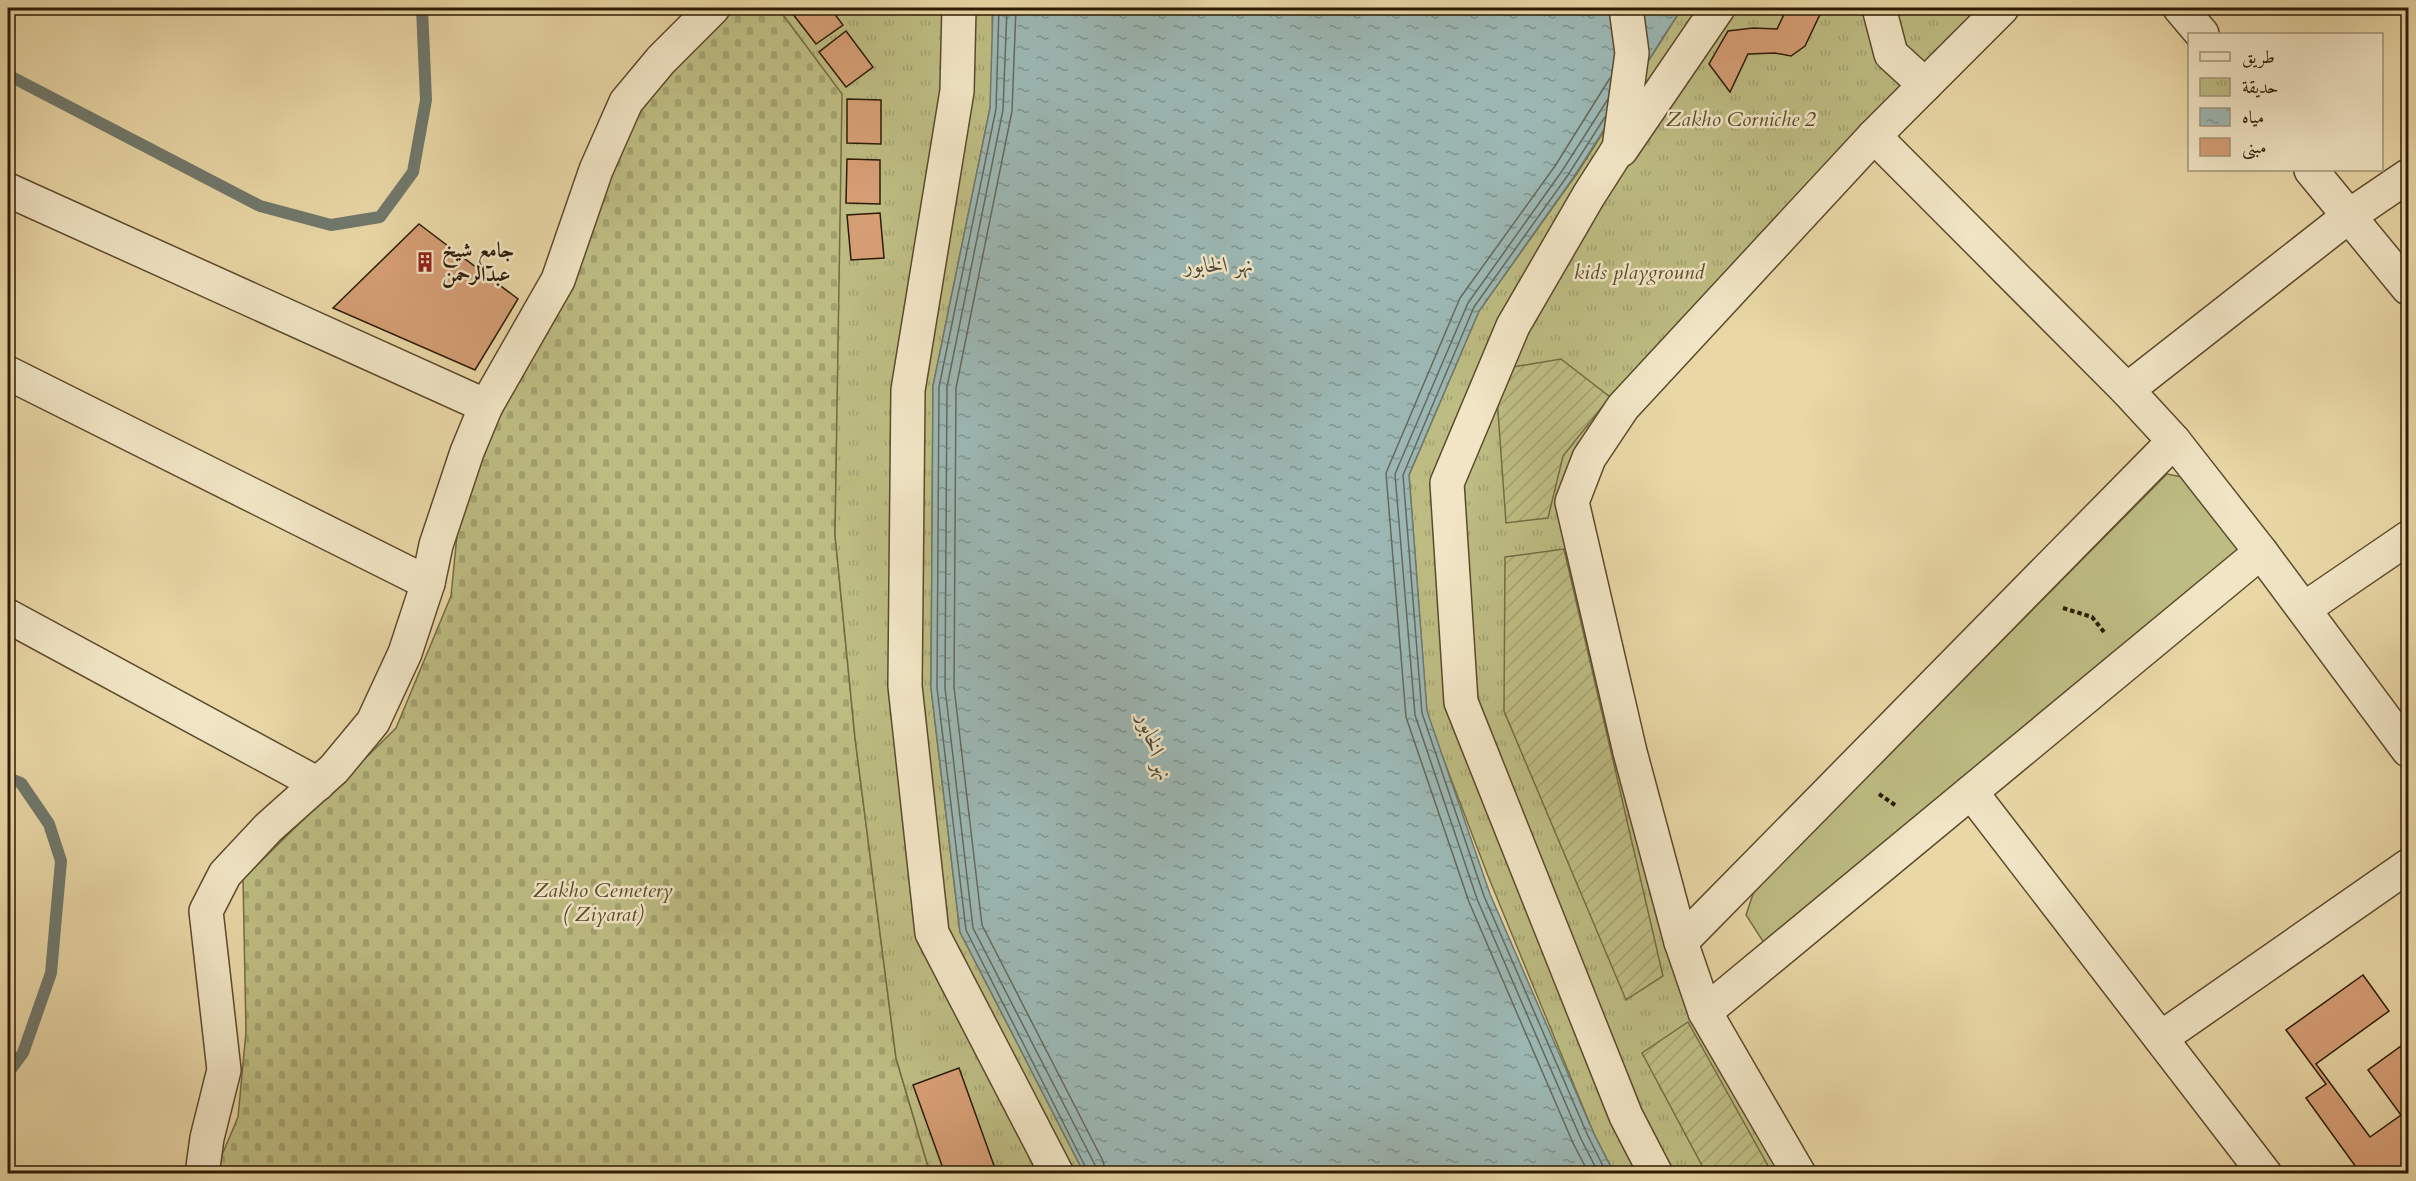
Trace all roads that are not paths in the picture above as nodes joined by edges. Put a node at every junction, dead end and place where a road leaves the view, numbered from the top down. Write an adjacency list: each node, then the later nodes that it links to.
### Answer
1 (713, 8): 19 (street)
2 (959, 8): 34 (street)
3 (1626, 8): 14 (street)
4 (1718, 8): 14 (street)
5 (1879, 8): 9 (street)
6 (2002, 8): 9 (street)
7 (2180, 8): 8 (street)
8 (2201, 33)
9 (1925, 85): 10 (street)
10 (1874, 136): 18 (street); 30 (street)
11 (2312, 171): 15 (street)
12 (2409, 176): 15 (street)
13 (8, 190): 19 (street)
14 (1589, 195): 35 (street)
15 (2349, 216): 16 (street); 18 (street)
16 (2409, 288)
17 (8, 373): 23 (street)
18 (2127, 390): 20 (street)
19 (486, 406): 23 (street)
20 (2174, 441): 22 (street); 30 (street)
21 (2409, 538): 24 (street)
22 (2261, 552): 24 (street); 28 (street)
23 (428, 583): 27 (street)
24 (2304, 609): 26 (street)
25 (8, 616): 27 (street)
26 (2409, 750)
27 (318, 784): 33 (street)
28 (1971, 792): 31 (street); 32 (street)
29 (2409, 866): 32 (street)
30 (1681, 942): 31 (street)
31 (1705, 1012): 36 (street)
32 (2161, 1038): 37 (street)
33 (201, 1173)
34 (1057, 1173)
35 (1656, 1173)
36 (1799, 1173)
37 (2265, 1173)

